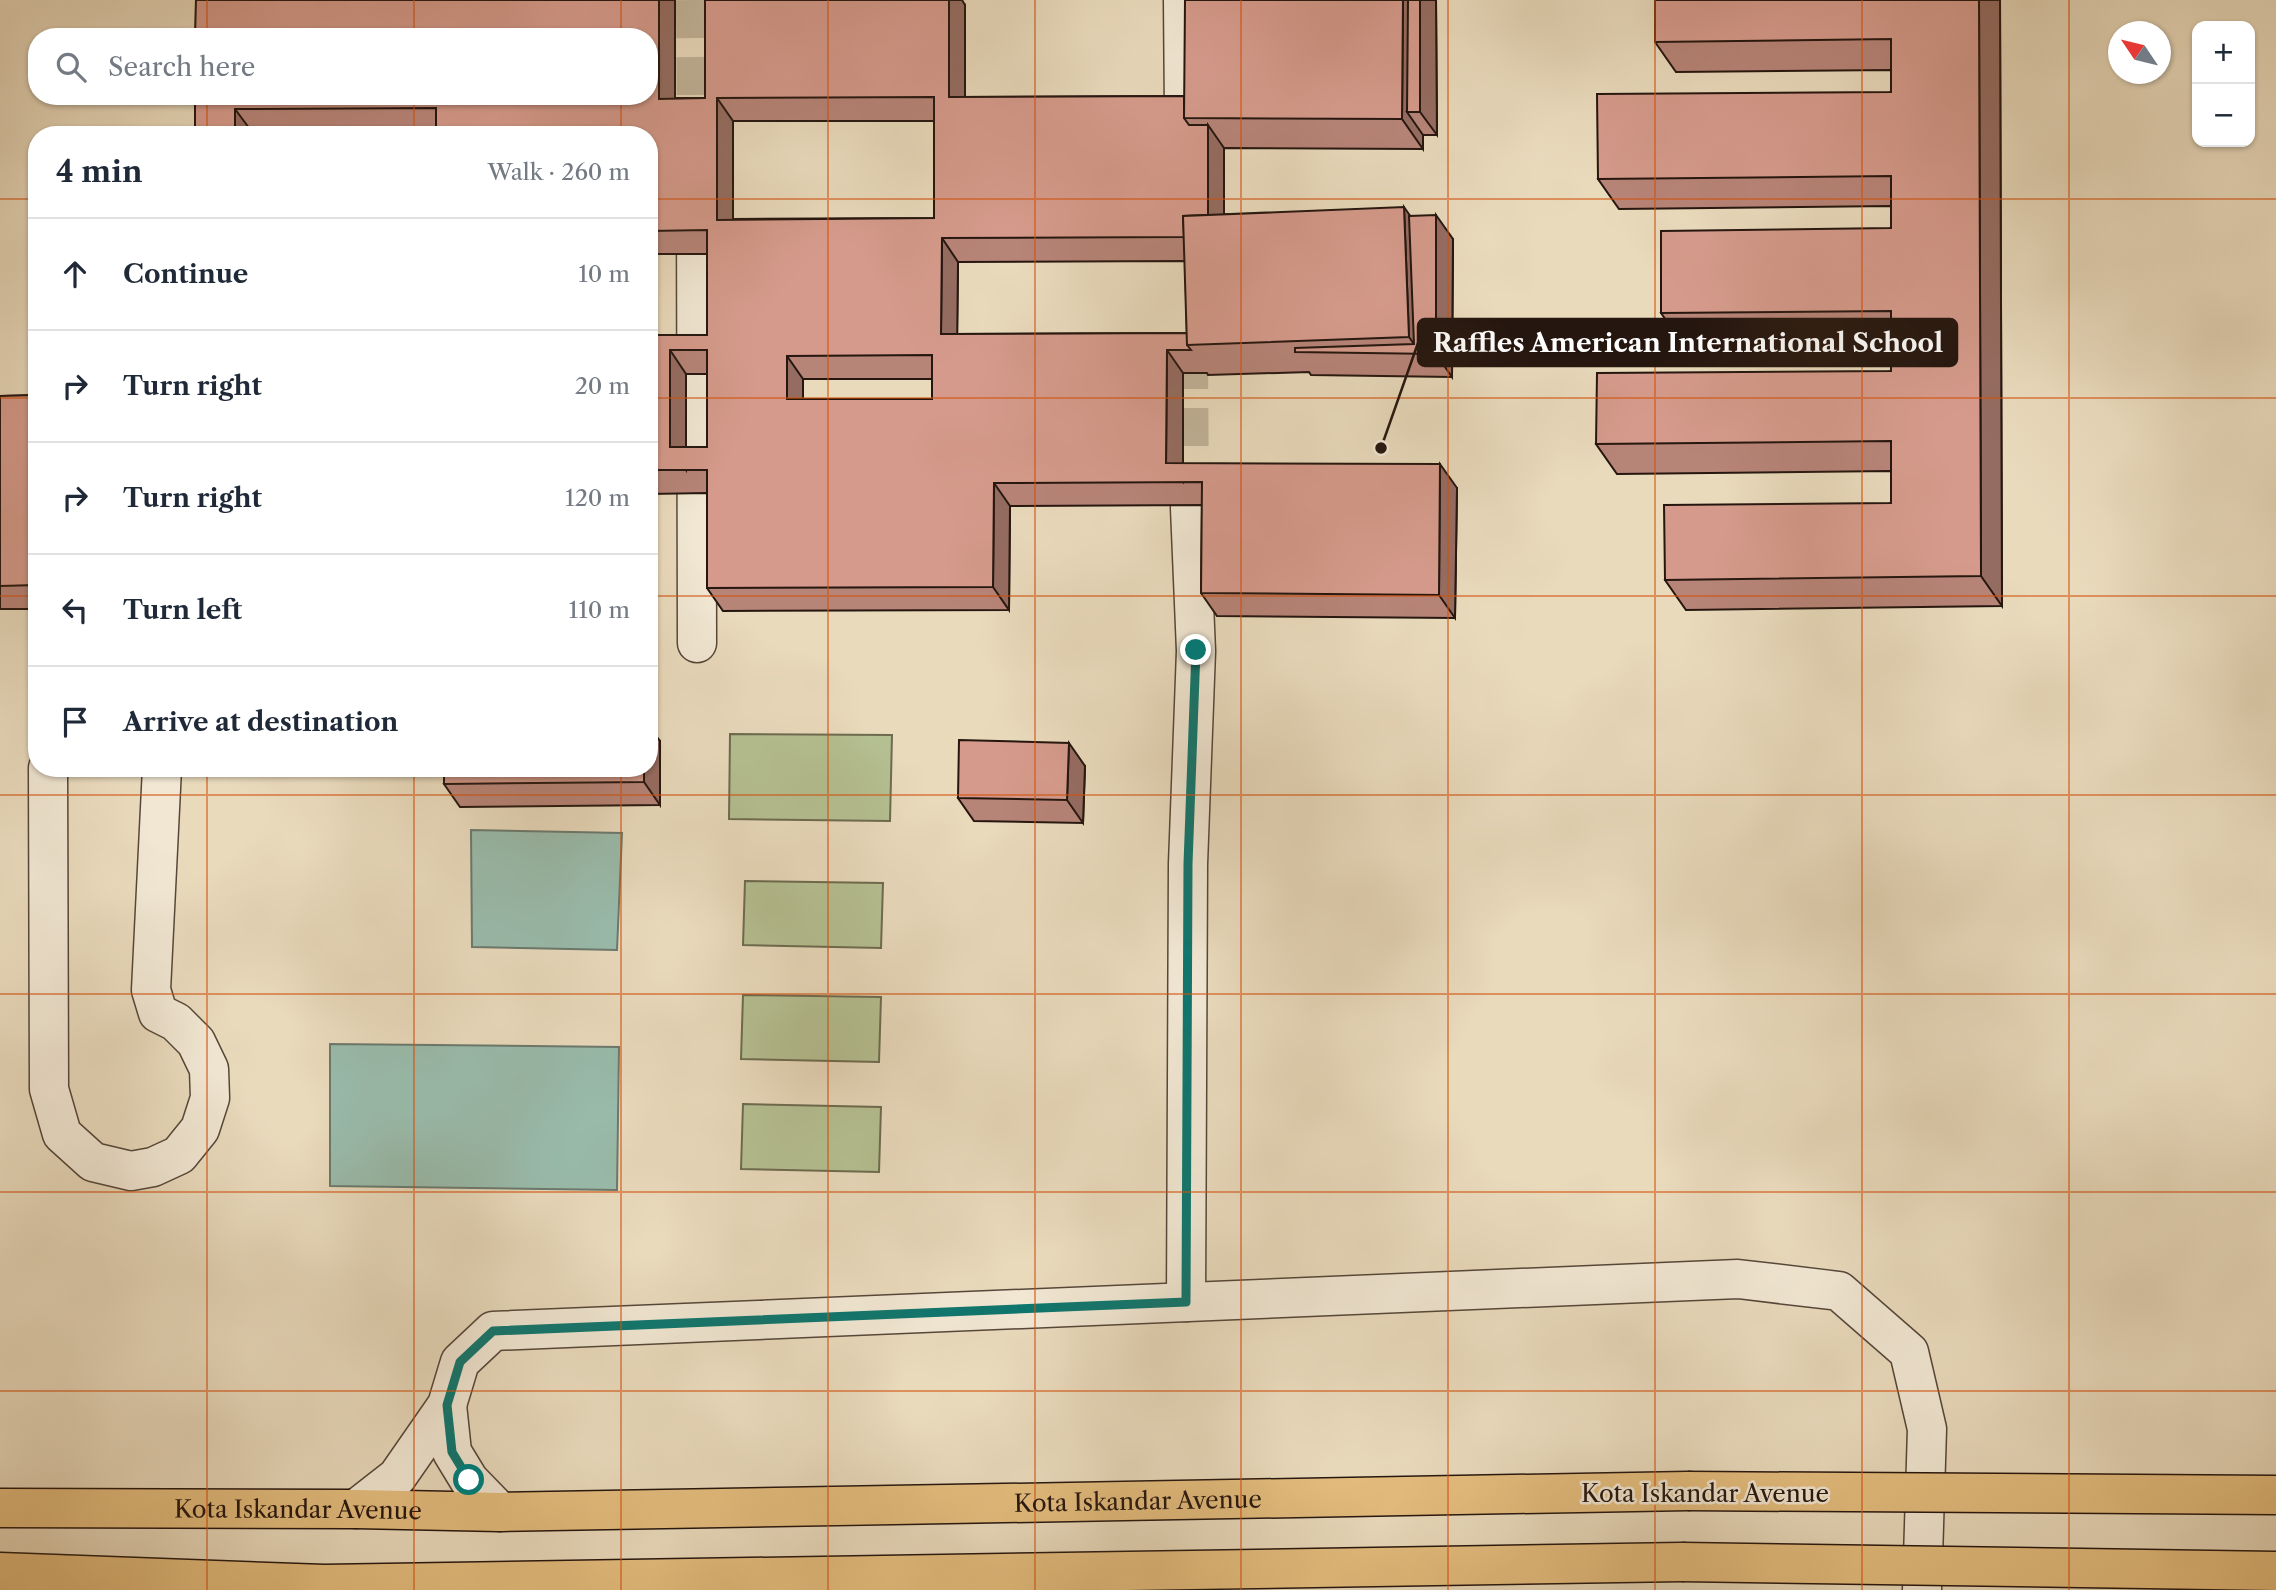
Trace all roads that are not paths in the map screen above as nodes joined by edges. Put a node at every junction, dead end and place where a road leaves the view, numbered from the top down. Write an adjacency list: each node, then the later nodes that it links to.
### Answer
1 (1183, 0): 2 (lane)
2 (1184, 114)
3 (696, 162): 5 (lane)
4 (1190, 508): 8 (lane)
5 (697, 643)
6 (48, 777): 7 (lane)
7 (162, 777)
8 (1186, 1302): 9 (lane); 17 (lane)
9 (447, 1405): 12 (lane); 13 (lane)
10 (2276, 1495): 13 (highway, Kota Iskandar Avenue, bridge)
11 (0, 1508): 12 (highway, Kota Iskandar Avenue)
12 (356, 1509): 13 (highway, Kota Iskandar Avenue)
13 (500, 1512)
14 (2276, 1571): 16 (highway, bridge)
15 (0, 1572): 16 (highway)
16 (478, 1586)
17 (1922, 1590)

